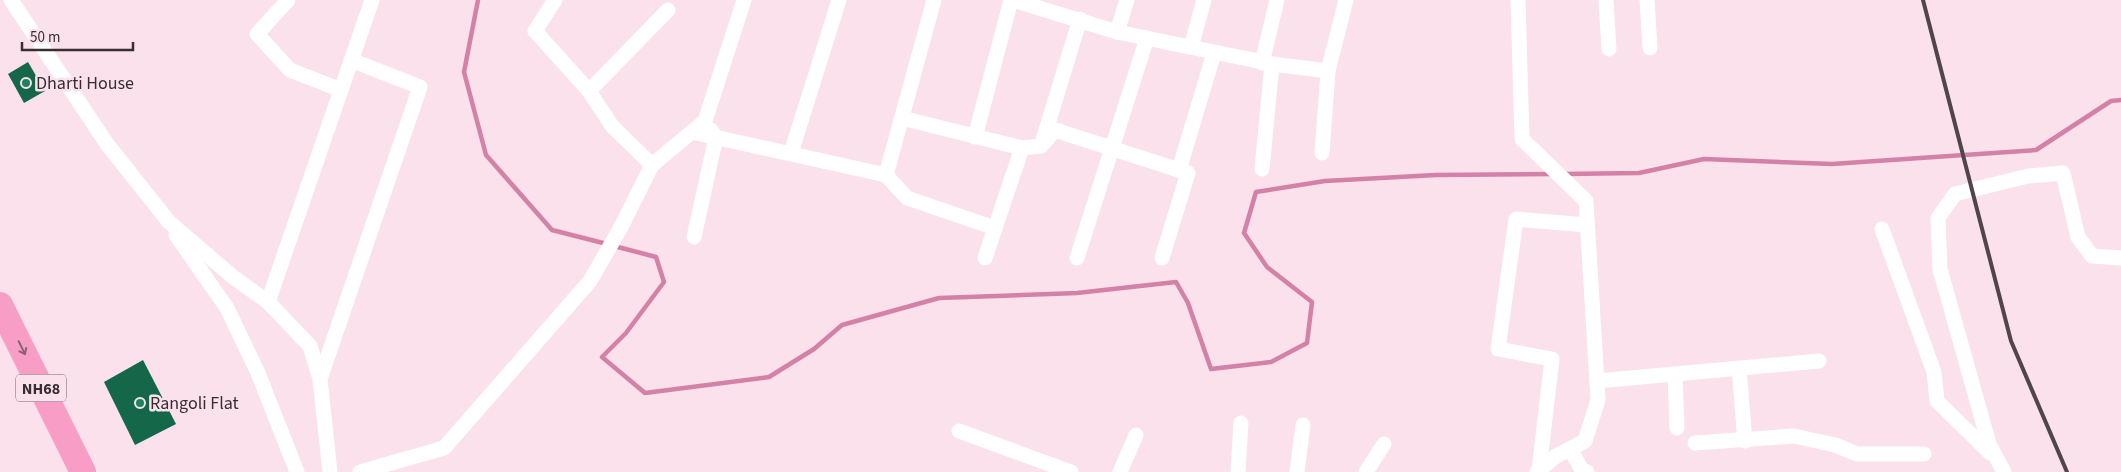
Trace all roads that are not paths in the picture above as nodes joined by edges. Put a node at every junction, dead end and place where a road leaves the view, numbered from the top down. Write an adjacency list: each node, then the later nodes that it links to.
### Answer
1 (11, 0): 43 (street)
2 (288, 0): 27 (street)
3 (372, 0): 24 (street)
4 (555, 0): 28 (street)
5 (744, 0): 30 (street)
6 (839, 0): 38 (street)
7 (934, 0): 29 (street)
8 (1012, 0): 17 (street); 33 (street)
9 (1127, 0): 18 (street)
10 (1204, 0): 20 (street)
11 (1277, 0): 25 (street)
12 (1346, 0): 26 (street)
13 (1518, 0): 44 (street)
14 (1606, 0): 22 (street)
15 (1647, 0): 21 (street)
16 (668, 10): 28 (street)
17 (1080, 19): 18 (street); 34 (street)
18 (1117, 32): 19 (street)
19 (1147, 38): 20 (street); 36 (street)
20 (1191, 47): 23 (street)
21 (1650, 48)
22 (1609, 49)
23 (1214, 52): 25 (street); 41 (street)
24 (351, 60): 27 (street); 58 (street)
25 (1267, 63): 26 (street); 40 (street)
26 (1328, 70): 37 (street)
27 (341, 90): 52 (street)
28 (589, 91): 39 (street)
29 (902, 118): 33 (street); 42 (street)
30 (705, 120): 31 (street); 32 (street)
31 (692, 132): 32 (street); 39 (street)
32 (716, 137): 38 (street); 47 (street)
33 (975, 137): 35 (street)
34 (1041, 146): 35 (street); 36 (street)
35 (1022, 148): 45 (street)
36 (1112, 148): 41 (street); 49 (street)
37 (1322, 153)
38 (791, 154): 42 (street)
39 (652, 164): 77 (street)
40 (1262, 169)
41 (1178, 170): 50 (street)
42 (886, 175): 45 (street)
43 (148, 195): 52 (street); 75 (street)
44 (1587, 225): 59 (street); 72 (street)
45 (996, 228): 48 (street)
46 (1882, 229): 70 (street)
47 (694, 237)
48 (986, 258)
49 (1077, 258)
50 (1162, 258)
51 (2121, 258): 70 (street)
52 (268, 302): 58 (street)
53 (0, 305): 74 (highway, NH68, one-way to 74)
54 (0, 345): 73 (highway, NH68)
55 (1819, 361): 56 (street)
56 (1738, 368): 57 (street); 65 (street)
57 (1675, 374): 59 (street); 62 (street)
58 (320, 379): 76 (street)
59 (1597, 381): 68 (street)
60 (1241, 423): 79 (street)
61 (1303, 425): 80 (street)
62 (1677, 428)
63 (959, 431): 71 (street)
64 (1136, 435): 78 (street)
65 (1745, 441): 66 (street); 69 (street)
66 (1695, 443)
67 (1384, 444): 81 (street)
68 (1570, 449): 72 (street); 82 (street)
69 (1924, 454)
70 (2000, 466)
71 (1064, 471)
72 (1538, 471)
73 (64, 472)
74 (83, 472)
75 (297, 472)
76 (330, 472)
77 (360, 472)
78 (1120, 472)
79 (1238, 472)
80 (1296, 472)
81 (1366, 472)
82 (1588, 472)

